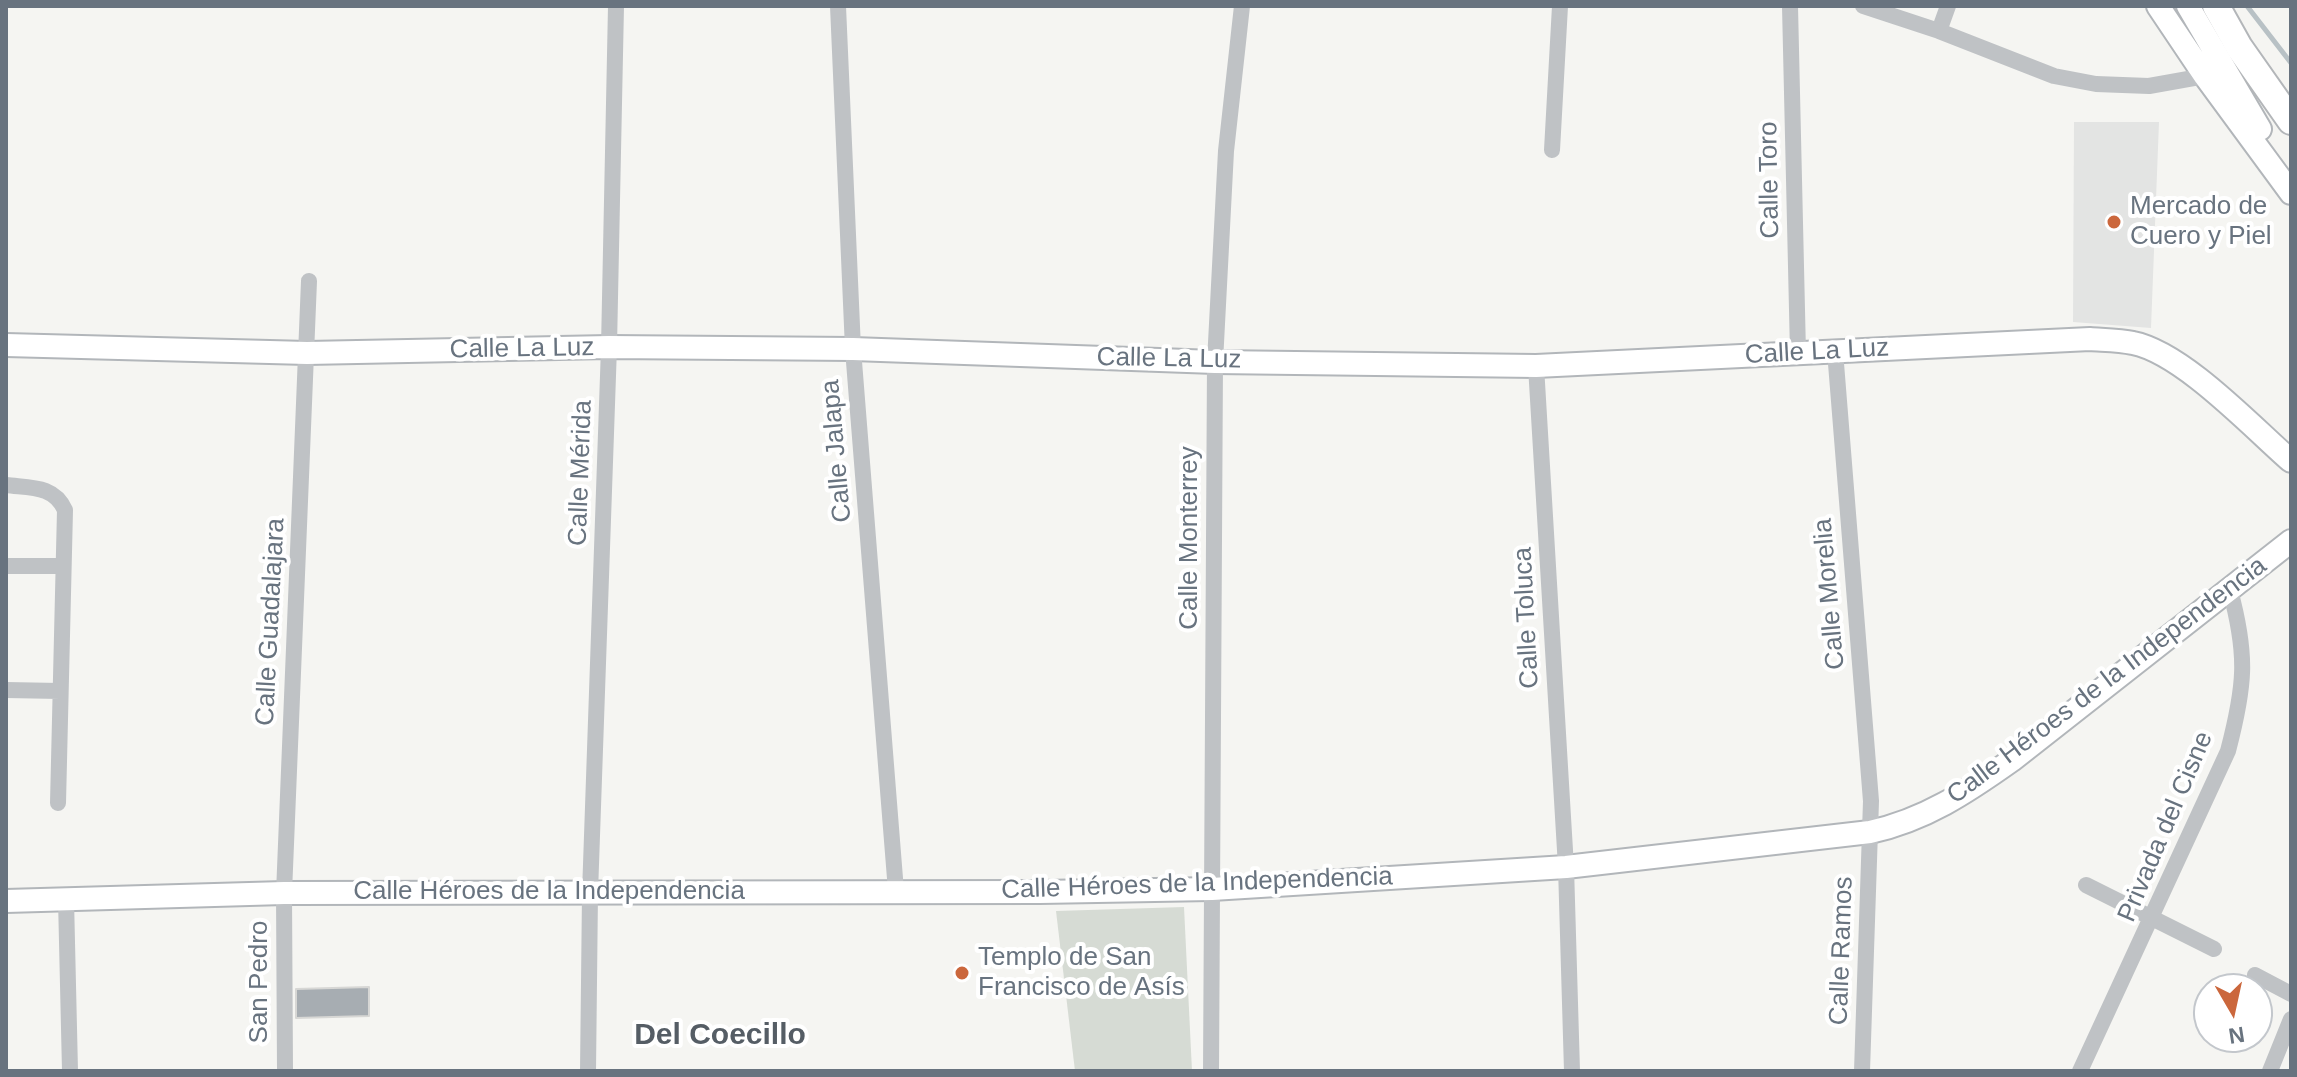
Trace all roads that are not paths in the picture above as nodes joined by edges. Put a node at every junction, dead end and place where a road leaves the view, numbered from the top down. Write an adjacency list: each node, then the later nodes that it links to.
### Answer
1 (616, 6): 19 (street, Calle Mérida)
2 (838, 6): 20 (street, Calle Jalapa)
3 (1242, 6): 24 (street, Calle Monterrey)
4 (1560, 6): 14 (street)
5 (1790, 6): 23 (street, Calle Toro)
6 (1863, 6): 11 (street)
7 (1948, 6): 11 (street)
8 (2158, 6): 12 (street)
9 (2188, 6): 15 (street)
10 (2216, 6): 13 (main road)
11 (1939, 31): 12 (street)
12 (2205, 76): 16 (street)
13 (2291, 121)
14 (1552, 150)
15 (2291, 184)
16 (2291, 193)
17 (309, 281): 22 (street, Calle Guadalajara)
18 (6, 345): 22 (street, Calle La Luz)
19 (609, 347): 20 (street, Calle La Luz); 22 (street, Calle La Luz); 41 (street, Calle Mérida)
20 (853, 349): 24 (street, Calle La Luz); 39 (street, Calle Jalapa)
21 (1835, 351): 23 (street, Calle La Luz); 26 (street, Calle La Luz); 35 (street, Calle Morelia)
22 (307, 353): 40 (street, Calle Guadalajara)
23 (1798, 353): 25 (street, Calle La Luz)
24 (1215, 362): 25 (street, Calle La Luz); 38 (street, Calle Monterrey)
25 (1536, 366): 36 (street, Calle Toluca)
26 (2291, 461)
27 (6, 485): 30 (street)
28 (2291, 541): 31 (street, Calle Héroes de la Independencia)
29 (6, 566): 30 (street)
30 (63, 566): 33 (street)
31 (2230, 590): 35 (street, Calle Héroes de la Independencia); 44 (street, Privada del Cisne)
32 (6, 690): 33 (street)
33 (60, 691): 34 (street)
34 (58, 803)
35 (1870, 832): 36 (street, Calle Héroes de la Independencia); 54 (street, Calle Ramos)
36 (1566, 867): 38 (street, Calle Héroes de la Independencia); 53 (street, Calle Toluca)
37 (2086, 885): 44 (street)
38 (1212, 889): 39 (street, Calle Héroes de la Independencia); 52 (street, Calle Monterrey)
39 (896, 891): 41 (street, Calle Héroes de la Independencia)
40 (284, 893): 41 (street, Calle Héroes de la Independencia); 42 (street, Calle Héroes de la Independencia); 50 (street, San Pedro)
41 (590, 893): 51 (street, Calle Mérida)
42 (66, 899): 43 (street, Calle Héroes de la Independencia); 49 (street)
43 (6, 901)
44 (2153, 918): 45 (street); 55 (street, Privada del Cisne)
45 (2214, 949)
46 (2273, 984): 47 (street)
47 (2291, 994)
48 (2291, 1019): 56 (street)
49 (70, 1071)
50 (285, 1071)
51 (588, 1071)
52 (1211, 1071)
53 (1572, 1071)
54 (1862, 1071)
55 (2080, 1071)
56 (2270, 1071)

